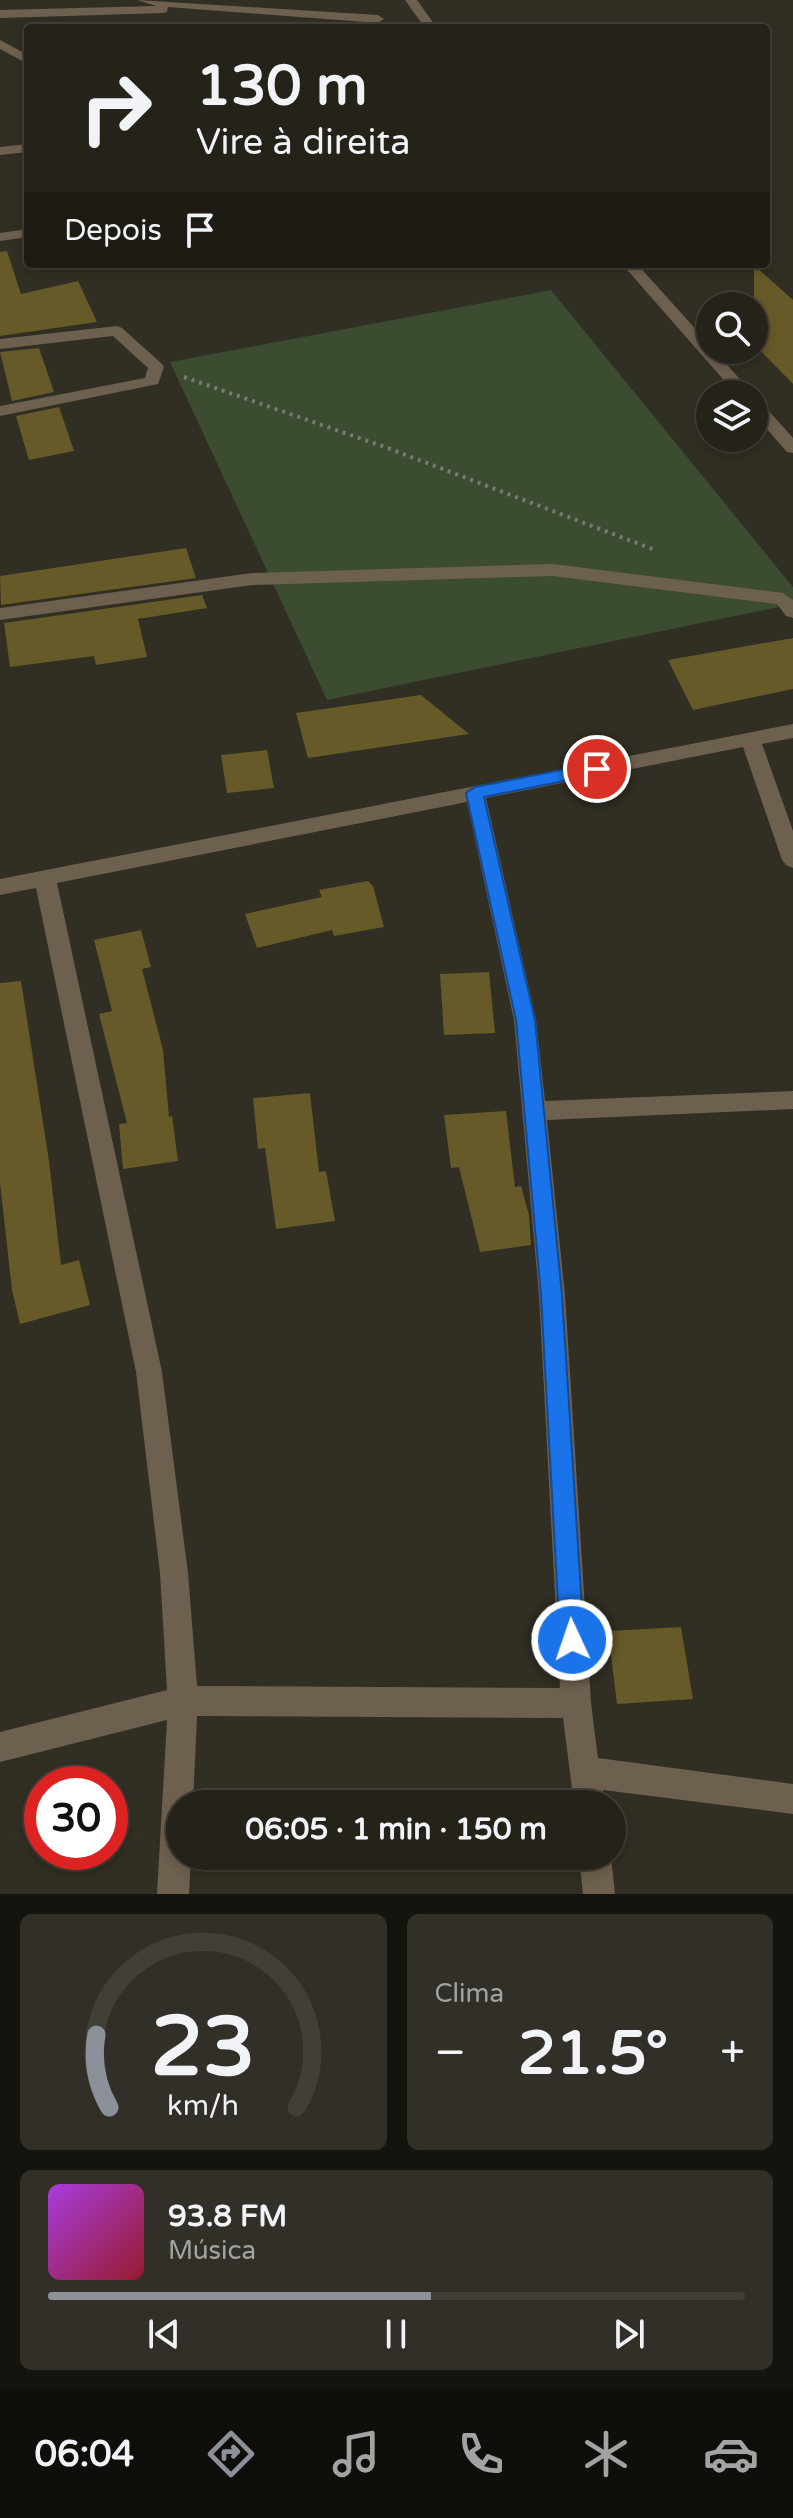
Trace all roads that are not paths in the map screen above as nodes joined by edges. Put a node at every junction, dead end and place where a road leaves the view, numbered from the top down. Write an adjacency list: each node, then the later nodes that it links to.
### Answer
1 (133, 0): 5 (street)
2 (143, 0): 4 (street)
3 (411, 0): 8 (street)
4 (197, 8): 5 (street); 7 (street)
5 (109, 12): 6 (street)
6 (0, 14)
7 (366, 24)
8 (428, 24)
9 (0, 44): 10 (street)
10 (24, 58)
11 (24, 226): 13 (street)
12 (24, 234): 13 (street)
13 (4, 236)
14 (633, 268): 16 (street)
15 (0, 344): 17 (street)
16 (733, 380)
17 (0, 411)
18 (768, 420): 19 (street)
19 (793, 448)
20 (793, 612): 21 (street)
21 (0, 614)
22 (793, 731): 23 (street)
23 (750, 738): 24 (street); 25 (street)
24 (475, 793): 26 (street); 29 (street)
25 (793, 860)
26 (45, 878): 27 (street); 30 (street)
27 (0, 887)
28 (793, 1100): 29 (street)
29 (534, 1111): 31 (street)
30 (183, 1701): 31 (street); 32 (street); 37 (street)
31 (576, 1703): 33 (street)
32 (0, 1747)
33 (585, 1772): 34 (street); 35 (street)
34 (587, 1790)
35 (793, 1799)
36 (596, 1870): 38 (street)
37 (173, 1894)
38 (599, 1894)

